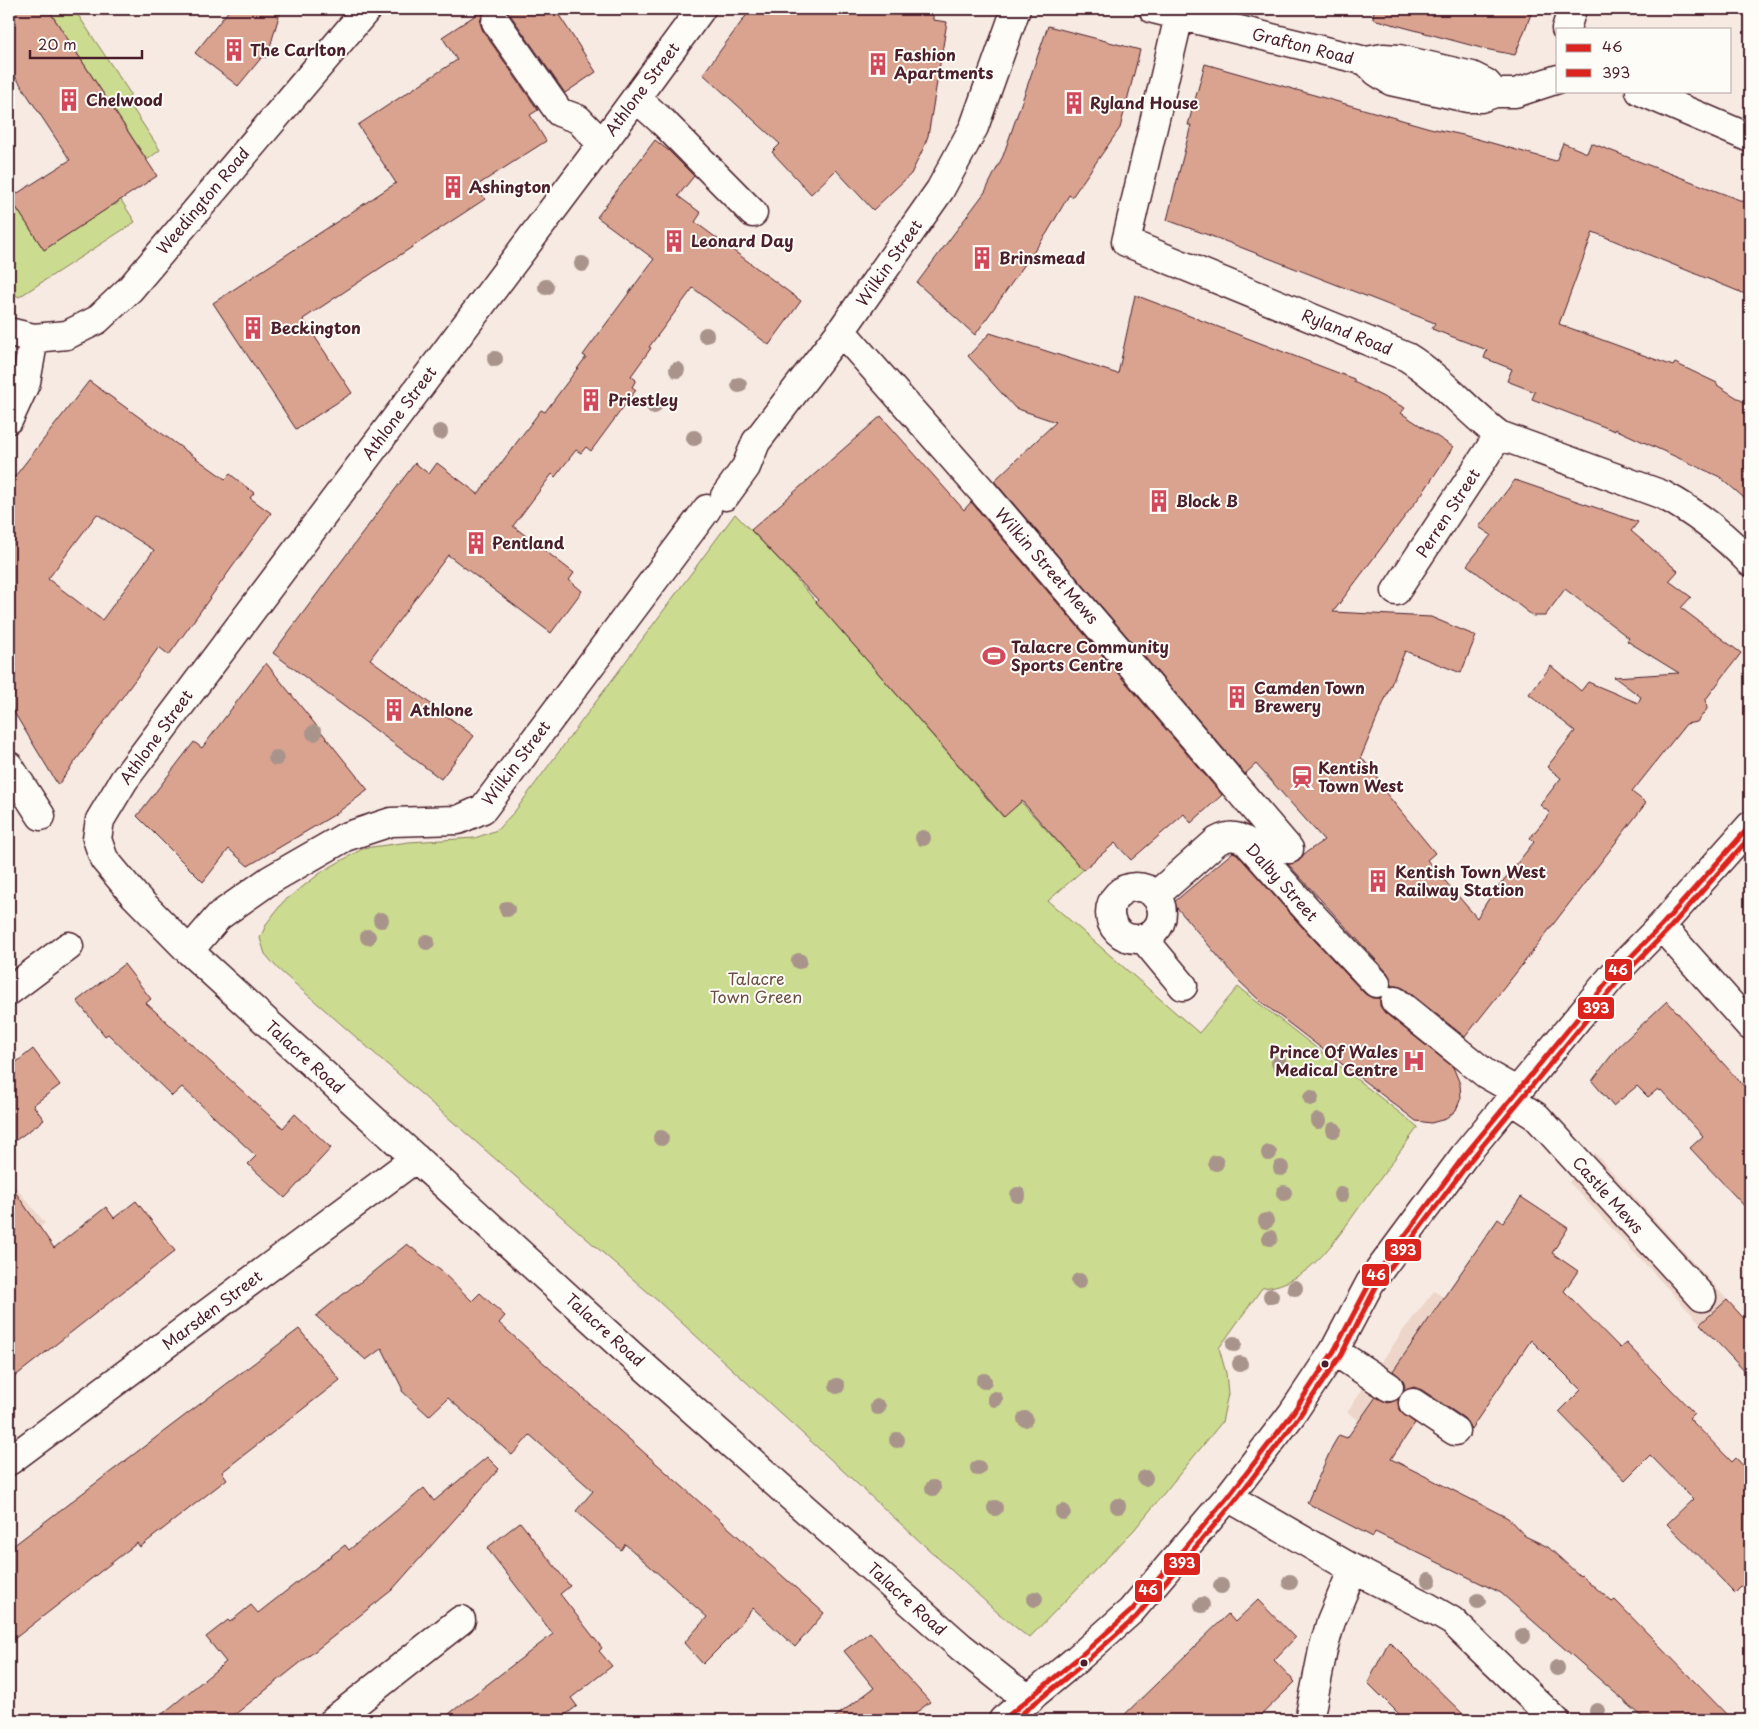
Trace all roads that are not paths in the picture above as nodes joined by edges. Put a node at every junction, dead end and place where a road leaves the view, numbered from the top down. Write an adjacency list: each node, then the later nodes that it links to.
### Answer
1 (367, 9): 16 (street, Weedington Road)
2 (701, 9): 11 (street, Athlone Street)
3 (1016, 9): 15 (street, Wilkin Street)
4 (1153, 9): 6 (street, Grafton Road)
5 (1572, 9): 8 (street)
6 (1179, 16): 9 (street, Grafton Road); 18 (street, Ryland Road)
7 (496, 22): 13 (street)
8 (1566, 28)
9 (1556, 80)
10 (1642, 92): 12 (street)
11 (636, 98): 13 (street, Athlone Street); 14 (street)
12 (1750, 138)
13 (602, 144): 23 (street, Athlone Street)
14 (753, 213)
15 (841, 331): 25 (street, Wilkin Street Mews); 30 (street, Wilkin Street)
16 (21, 335): 17 (street)
17 (9, 419)
18 (1499, 435): 19 (street, Ryland Road); 20 (street, Perren Street)
19 (1750, 562)
20 (1396, 591)
21 (9, 766): 22 (street)
22 (41, 816)
23 (100, 820): 30 (street, Talacre Road)
24 (1750, 826): 27 (street)
25 (1289, 849)
26 (1155, 896): 28 (street); 28 (street); 34 (street, Dalby Street)
27 (1661, 926): 33 (street); 34 (street)
28 (1143, 938): 31 (street)
29 (69, 946): 32 (street)
30 (189, 951): 35 (street, Talacre Road)
31 (1183, 986)
32 (9, 990)
33 (1750, 1026)
34 (1513, 1095): 36 (street, Castle Mews); 37 (street)
35 (416, 1158): 41 (street, Marsden Street); 45 (street, Talacre Road)
36 (1702, 1297)
37 (1334, 1351): 38 (street); 42 (street)
38 (1389, 1387)
39 (1413, 1403): 40 (street)
40 (1455, 1431)
41 (9, 1461)
42 (1228, 1498): 43 (street); 45 (street)
43 (1352, 1569): 48 (street); 49 (street)
44 (461, 1620): 46 (street)
45 (1030, 1699): 47 (street)
46 (334, 1720)
47 (1003, 1720)
48 (1309, 1720)
49 (1556, 1720)

